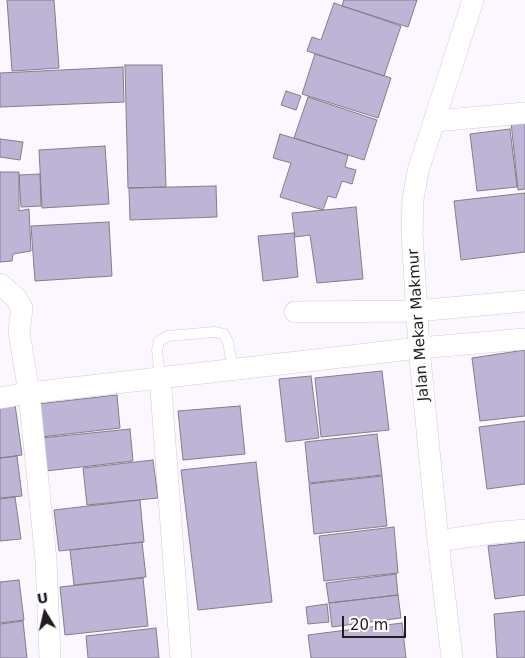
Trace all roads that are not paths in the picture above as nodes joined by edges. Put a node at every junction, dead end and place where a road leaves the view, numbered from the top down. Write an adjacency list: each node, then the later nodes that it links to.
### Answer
1 (473, 0): 3 (street, Jalan Mekar Makmur)
2 (525, 113): 3 (street)
3 (435, 121): 6 (street, Jalan Mekar Makmur)
4 (0, 284): 12 (street)
5 (525, 301): 6 (street)
6 (417, 311): 7 (street); 9 (street, Jalan Mekar Makmur)
7 (295, 312)
8 (525, 339): 9 (street)
9 (419, 348): 10 (street); 15 (street, Jalan Mekar Makmur)
10 (233, 370): 11 (street); 11 (lane)
11 (160, 377): 12 (street); 17 (street)
12 (29, 393): 13 (street); 16 (street)
13 (0, 398)
14 (525, 530): 15 (street)
15 (438, 541): 18 (street, Jalan Mekar Makmur)
16 (50, 658)
17 (181, 658)
18 (452, 658)

